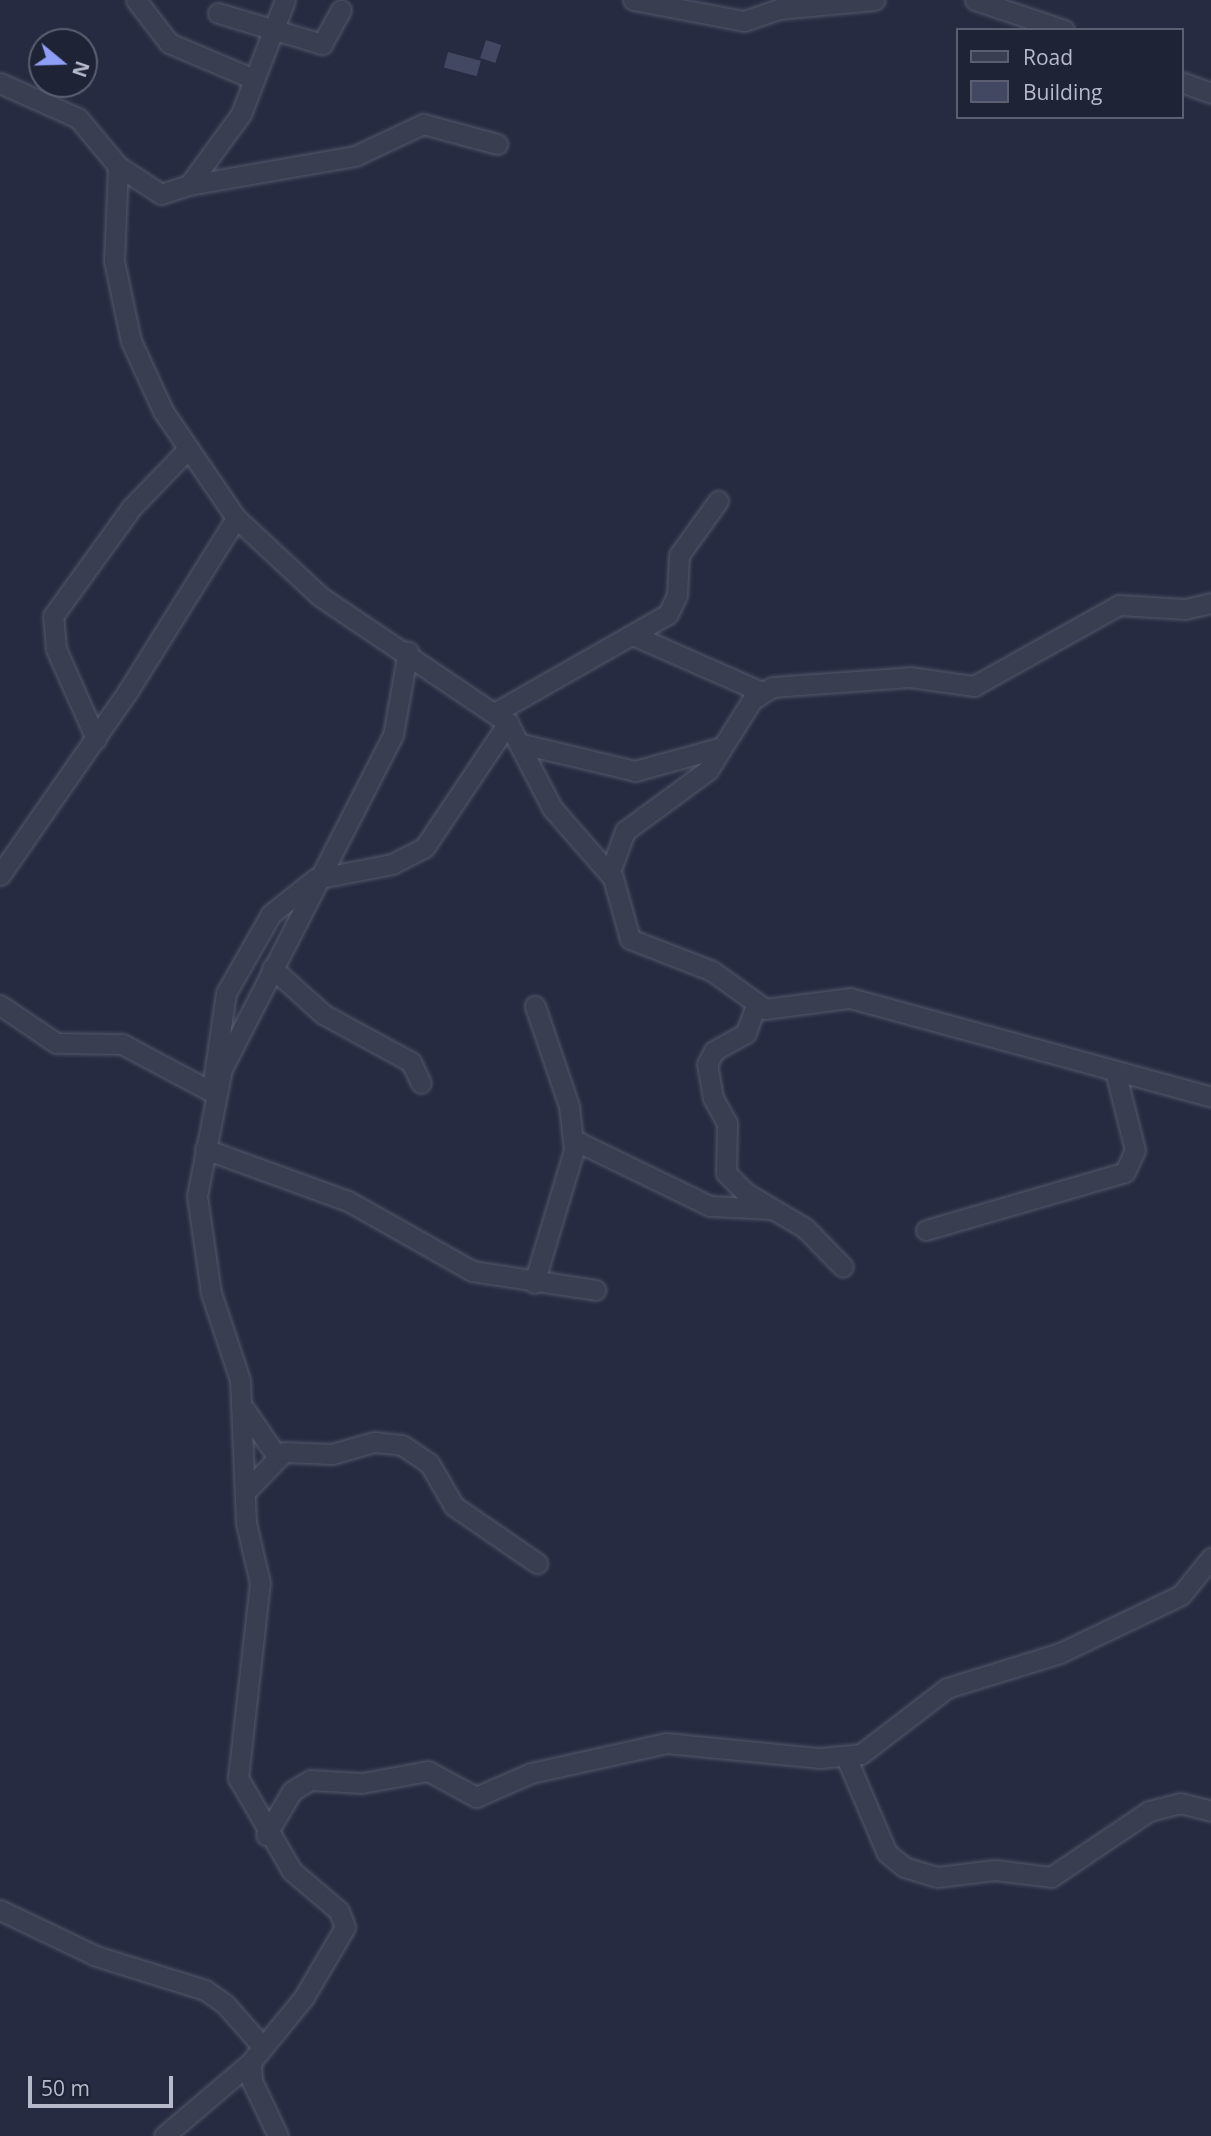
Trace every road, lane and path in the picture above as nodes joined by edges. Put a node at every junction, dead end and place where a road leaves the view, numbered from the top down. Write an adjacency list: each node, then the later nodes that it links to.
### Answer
1 (136, 0): 10 (street)
2 (285, 0): 9 (street)
3 (633, 0): 4 (street)
4 (876, 0)
5 (975, 0): 8 (street)
6 (341, 10): 9 (street)
7 (218, 12): 9 (street)
8 (1058, 28)
9 (271, 33): 10 (street)
10 (254, 79): 16 (street)
11 (0, 83): 15 (street)
12 (1183, 83): 13 (street)
13 (1211, 93)
14 (497, 144): 16 (street)
15 (118, 166): 16 (street); 17 (street)
16 (188, 186)
17 (187, 450): 19 (street); 25 (street)
18 (718, 501): 21 (street)
19 (236, 518): 22 (street); 25 (street)
20 (1211, 603): 23 (street)
21 (635, 636): 23 (street); 24 (street)
22 (408, 651): 24 (street); 30 (street)
23 (762, 692): 27 (street)
24 (502, 717): 26 (street); 30 (street)
25 (96, 739): 29 (street)
26 (522, 744): 27 (street); 28 (street)
27 (723, 747): 28 (street)
28 (610, 872): 33 (street)
29 (0, 875)
30 (323, 876): 31 (street); 37 (street)
31 (272, 968): 36 (street); 37 (street)
32 (0, 1005): 37 (street)
33 (757, 1005): 35 (street); 41 (street)
34 (535, 1006): 39 (street)
35 (1115, 1071): 38 (street); 42 (street)
36 (421, 1083)
37 (214, 1093): 40 (street)
38 (1211, 1097)
39 (574, 1140): 41 (street); 44 (street)
40 (205, 1149): 44 (street); 46 (street)
41 (771, 1209): 43 (street)
42 (926, 1230)
43 (843, 1267)
44 (534, 1283): 45 (street)
45 (596, 1290)
46 (244, 1409): 47 (street); 48 (street)
47 (276, 1455): 48 (street); 50 (street)
48 (246, 1492): 53 (street)
49 (1211, 1558): 51 (street)
50 (537, 1563)
51 (846, 1757): 52 (street); 53 (street)
52 (1211, 1811)
53 (266, 1835): 55 (street)
54 (0, 1910): 55 (street)
55 (256, 2054): 56 (street); 57 (street)
56 (164, 2136)
57 (278, 2136)

